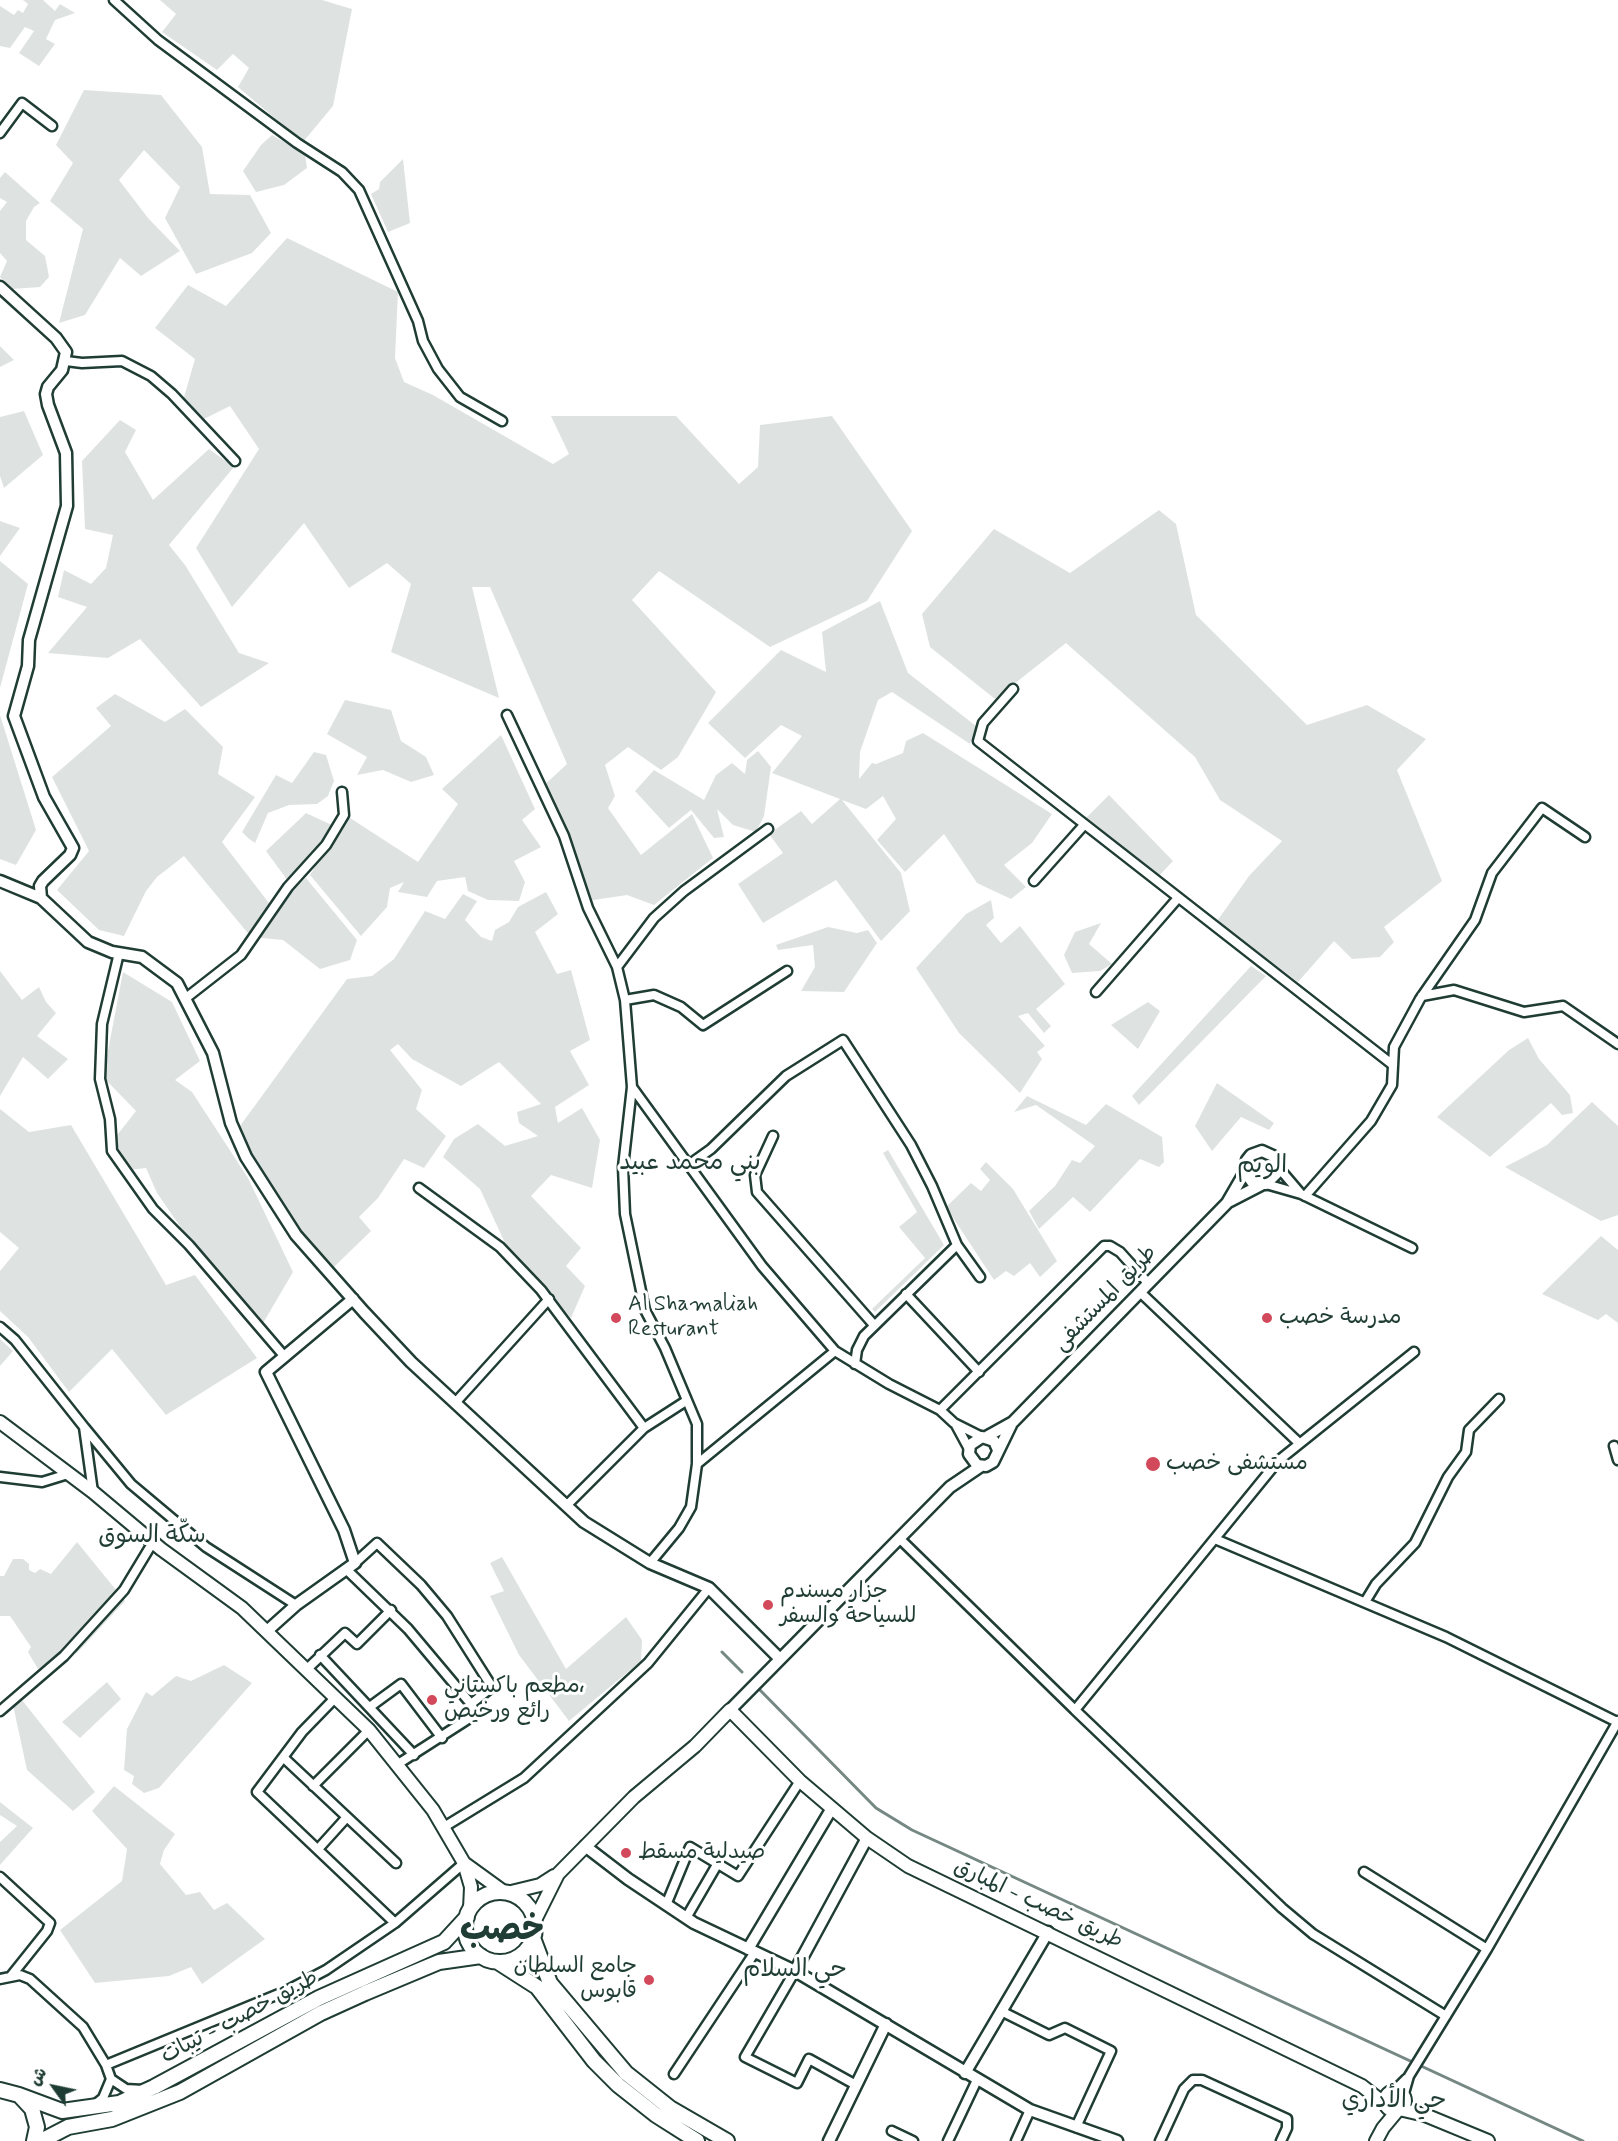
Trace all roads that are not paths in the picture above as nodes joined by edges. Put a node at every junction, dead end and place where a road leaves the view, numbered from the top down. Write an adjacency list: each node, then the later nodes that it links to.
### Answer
1 (114, 0): 6 (street)
2 (52, 126): 3 (street)
3 (0, 134)
4 (0, 287): 5 (street)
5 (66, 361): 7 (street); 16 (street)
6 (502, 421)
7 (235, 461)
8 (1013, 689): 11 (street)
9 (507, 715): 19 (street)
10 (342, 792): 23 (street)
11 (1084, 825): 15 (street); 17 (street)
12 (768, 829): 19 (street)
13 (1585, 837): 22 (street)
14 (0, 881): 16 (street)
15 (1034, 881)
16 (41, 898): 18 (street)
17 (1178, 898): 21 (street); 26 (street)
18 (119, 953): 23 (street); 48 (street)
19 (617, 967): 24 (street)
20 (787, 971): 24 (street)
21 (1096, 992)
22 (1422, 996): 25 (street); 26 (street)
23 (186, 998): 42 (street)
24 (625, 1000): 27 (street)
25 (1618, 1044)
26 (1392, 1065): 34 (street)
27 (632, 1087): 29 (street); 52 (street)
28 (773, 1136): 44 (street)
29 (690, 1164): 36 (street); 46 (street)
30 (1278, 1167): 31 (street); 32 (street); 34 (street)
31 (1245, 1172): 32 (street); 35 (street, طريق المستشفى)
32 (1264, 1184): 34 (street); 35 (street, طريق المستشفى)
33 (419, 1188): 43 (street)
34 (1303, 1195): 37 (street)
35 (1227, 1203): 39 (street, طريق المستشفى)
36 (957, 1245): 38 (street); 41 (street)
37 (1412, 1248)
38 (980, 1277)
39 (1148, 1283): 40 (street, طريق المستشفى); 50 (street)
40 (1140, 1292): 56 (street, طريق المستشفى); 61 (street)
41 (906, 1294): 44 (street); 50 (street)
42 (353, 1299): 48 (street); 53 (street)
43 (549, 1299): 53 (street); 59 (street)
44 (874, 1325): 49 (street)
45 (0, 1327): 58 (street)
46 (835, 1351): 49 (street); 66 (street)
47 (1414, 1352): 61 (street)
48 (285, 1357): 77 (street)
49 (855, 1364): 54 (street)
50 (979, 1372): 54 (street)
51 (1499, 1399): 79 (street)
52 (686, 1401): 59 (street); 66 (street)
53 (455, 1403): 72 (street)
54 (940, 1410): 57 (street)
55 (0, 1422): 68 (main road)
56 (1013, 1422): 60 (street, طريق المستشفى); 63 (street, طريق المستشفى)
57 (954, 1423): 60 (street); 64 (street)
58 (84, 1427): 71 (street); 80 (street)
59 (644, 1428): 72 (street)
60 (984, 1437): 63 (street); 64 (street)
61 (1299, 1443): 74 (street)
62 (1614, 1446): 65 (street)
63 (998, 1450): 67 (street)
64 (969, 1452): 67 (street); 70 (street)
65 (1618, 1460)
66 (697, 1464): 76 (street)
67 (981, 1466): 70 (street)
68 (68, 1474): 69 (street); 71 (main road)
69 (0, 1477)
70 (950, 1487): 73 (street)
71 (93, 1492): 75 (main road)
72 (566, 1506): 76 (street)
73 (899, 1538): 84 (street); 90 (street)
74 (1215, 1539): 79 (street); 90 (street)
75 (153, 1542): 82 (main road); 91 (street)
76 (650, 1563): 78 (street)
77 (351, 1566): 80 (street); 81 (street); 87 (street)
78 (709, 1588): 84 (street); 102 (street)
79 (1365, 1602): 92 (street)
80 (296, 1605): 82 (street)
81 (391, 1610): 83 (street); 87 (street)
82 (267, 1631): 85 (main road)
83 (320, 1655): 85 (street); 88 (street)
84 (780, 1659): 89 (street)
85 (307, 1669): 86 (main road)
86 (336, 1697): 93 (main road); 96 (street)
87 (471, 1704): 94 (street)
88 (371, 1706): 94 (street); 95 (street)
89 (730, 1710): 98 (main road, طريق خصب - المبارق); 104 (main road)
90 (1075, 1710): 128 (street)
91 (0, 1711)
92 (1618, 1722): 120 (street)
93 (369, 1730): 97 (main road); 99 (street)
94 (442, 1738): 95 (street)
95 (414, 1755): 97 (street)
96 (284, 1758): 99 (street); 105 (street)
97 (398, 1764): 102 (main road)
98 (800, 1781): 100 (main road, طريق خصب - المبارق); 108 (street)
99 (313, 1786): 101 (street)
100 (832, 1808): 103 (main road, طريق خصب - المبارق); 121 (street)
101 (346, 1817): 105 (street); 106 (street)
102 (444, 1827): 107 (main road)
103 (867, 1838): 118 (main road, طريق خصب - المبارق); 124 (street)
104 (585, 1846): 110 (main road); 113 (street)
105 (319, 1848): 117 (street)
106 (396, 1863)
107 (464, 1863): 112 (main road); 114 (main road); 117 (street)
108 (718, 1863): 113 (street); 115 (street)
109 (1364, 1872): 120 (street)
110 (558, 1874): 112 (main road); 116 (main road)
111 (0, 1877): 125 (street)
112 (505, 1893): 114 (highway); 116 (highway)
113 (666, 1905): 115 (street)
114 (468, 1913): 122 (highway); 136 (highway, طريق خصب - تيبات)
115 (686, 1918): 121 (street)
116 (534, 1922): 119 (highway)
117 (395, 1923): 130 (street)
118 (1048, 1932): 127 (street); 138 (main road, طريق خصب - المبارق)
119 (533, 1938): 123 (highway); 146 (highway)
120 (1487, 1949): 128 (street)
121 (751, 1951): 124 (street); 132 (street)
122 (481, 1956): 123 (highway); 144 (highway, طريق خصب - تيبات)
123 (498, 1962): 145 (highway)
124 (795, 1971): 129 (street); 135 (street)
125 (11, 1976): 126 (street); 130 (street)
126 (0, 1979)
127 (1001, 2011): 131 (street); 141 (street)
128 (1446, 2016): 138 (street)
129 (886, 2024): 131 (street); 135 (street)
130 (106, 2065): 133 (street)
131 (965, 2073): 134 (street)
132 (674, 2074)
133 (111, 2079): 136 (street); 139 (street)
134 (977, 2080): 140 (street); 149 (street)
135 (856, 2085): 147 (street)
136 (154, 2087): 139 (highway, طريق خصب - تيبات)
137 (8, 2091): 139 (highway, طريق خصب - تيبات); 143 (highway)
138 (1395, 2101): 154 (main road); 155 (main road, طريق خصب - المبارق)
139 (89, 2109)
140 (1030, 2110): 141 (street); 150 (street)
141 (1076, 2127): 151 (street)
142 (892, 2132): 148 (street)
143 (34, 2141)
144 (41, 2141)
145 (697, 2141)
146 (727, 2141)
147 (829, 2141)
148 (913, 2141)
149 (948, 2141)
150 (1016, 2141)
151 (1117, 2141)
152 (1160, 2141): 153 (street)
153 (1281, 2141)
154 (1376, 2141)
155 (1488, 2141)

